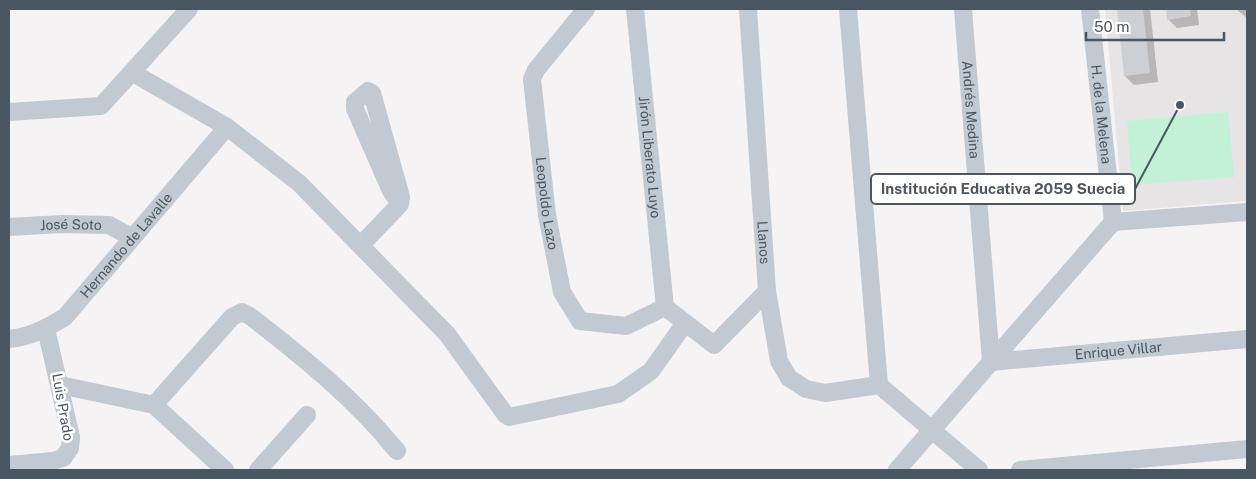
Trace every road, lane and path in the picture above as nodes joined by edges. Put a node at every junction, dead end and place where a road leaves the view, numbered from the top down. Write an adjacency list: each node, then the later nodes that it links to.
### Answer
1 (189, 9): 8 (street)
2 (586, 9): 18 (street, Leopoldo Lazo)
3 (635, 9): 18 (street, Jirón Liberato Luyo)
4 (748, 9): 17 (street, Llanos)
5 (848, 9): 25 (street)
6 (963, 9): 23 (street, Andrés Medina)
7 (1090, 9): 13 (street, H. de la Melena)
8 (133, 73): 9 (street); 10 (street)
9 (9, 112)
10 (227, 127): 15 (street, Hernando de Lavalle); 16 (street)
11 (400, 204): 11 (street); 16 (street)
12 (1247, 212): 13 (street)
13 (1113, 222): 23 (street)
14 (9, 227): 15 (street, José Soto)
15 (131, 236): 20 (street, Hernando de Lavalle)
16 (361, 245): 19 (street)
17 (767, 291): 19 (street); 25 (street, Llanos)
18 (664, 306): 19 (street)
19 (685, 323)
20 (46, 329): 21 (street, Hernando de Lavalle); 24 (street, Luis Prado)
21 (9, 339)
22 (1247, 339): 23 (street, Enrique Villar)
23 (991, 362): 28 (street)
24 (60, 385): 26 (street); 31 (street, Luis Prado)
25 (879, 385): 28 (street)
26 (154, 405): 30 (street); 33 (street)
27 (307, 416): 34 (street)
28 (932, 430): 35 (street); 36 (street)
29 (1247, 449): 32 (street)
30 (397, 451)
31 (9, 465)
32 (1092, 468): 37 (street)
33 (225, 470)
34 (258, 470)
35 (897, 470)
36 (980, 470)
37 (1020, 470)

